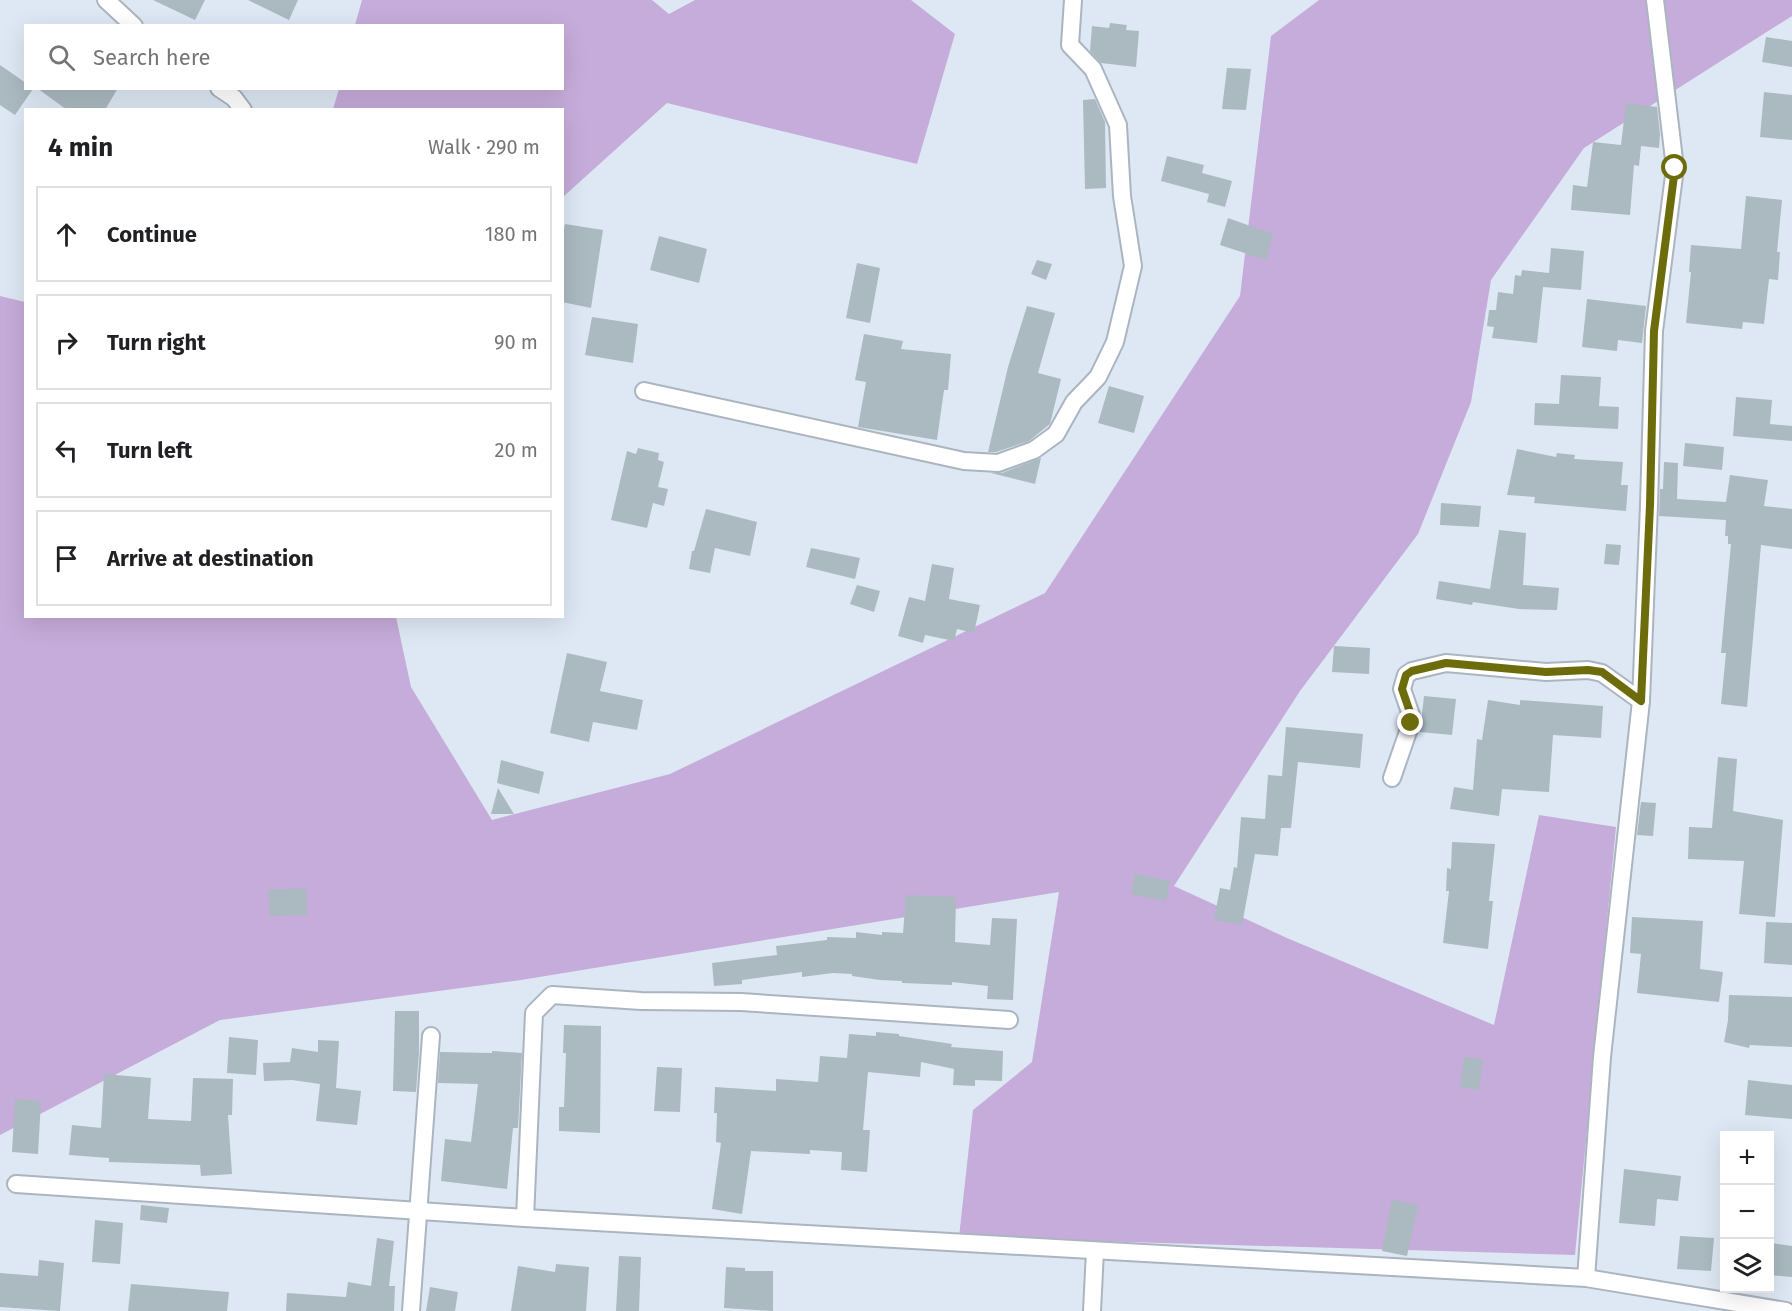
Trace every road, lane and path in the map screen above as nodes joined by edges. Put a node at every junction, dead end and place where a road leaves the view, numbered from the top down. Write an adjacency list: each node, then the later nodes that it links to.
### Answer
1 (106, 0): 4 (street)
2 (1073, 0): 7 (street)
3 (1655, 0): 8 (street)
4 (132, 24)
5 (222, 90): 6 (street)
6 (242, 108)
7 (644, 391)
8 (1641, 701): 9 (street); 16 (street)
9 (1392, 778)
10 (1009, 1020): 14 (street)
11 (431, 1036): 13 (street)
12 (16, 1184): 13 (street)
13 (418, 1210): 14 (street); 17 (street)
14 (525, 1218): 15 (street)
15 (1095, 1251): 16 (street); 18 (street)
16 (1586, 1278): 19 (street)
17 (411, 1311)
18 (1092, 1311)
19 (1785, 1311)

